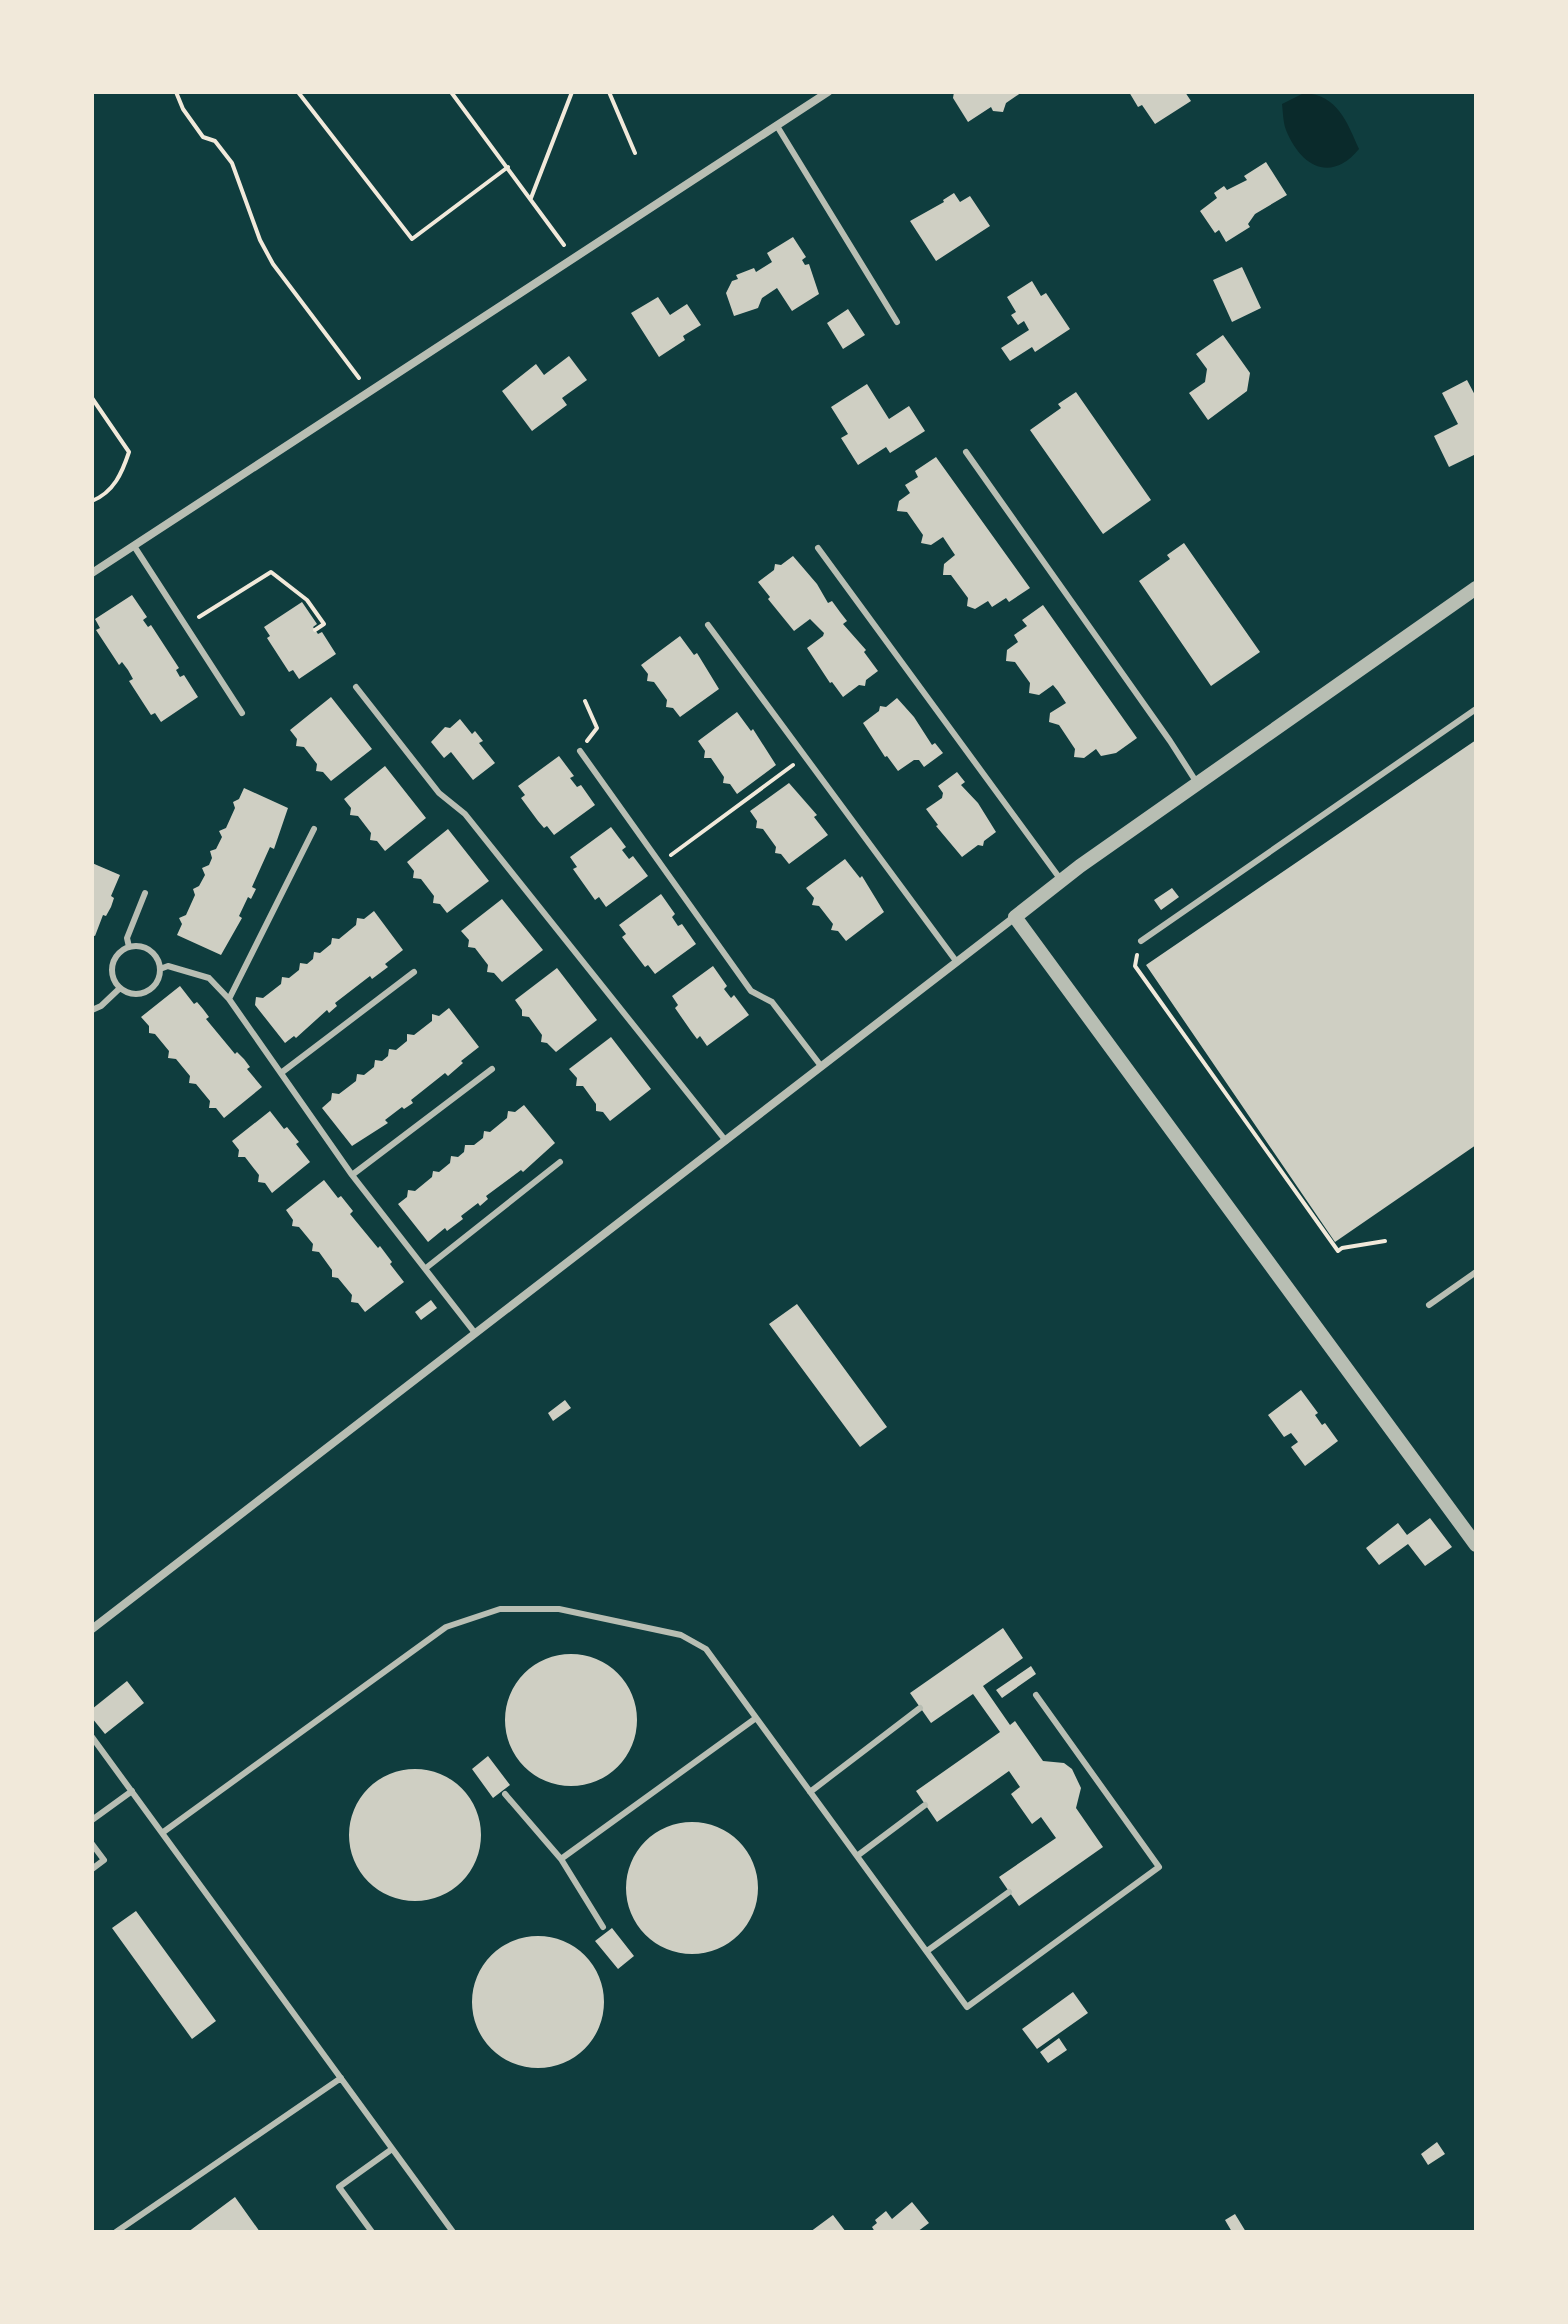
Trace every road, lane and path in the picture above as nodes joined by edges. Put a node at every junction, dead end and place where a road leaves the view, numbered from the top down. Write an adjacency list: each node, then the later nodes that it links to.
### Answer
1 (176, 92): 13 (path)
2 (298, 92): 9 (path)
3 (451, 92): 9 (path)
4 (572, 92): 10 (path)
5 (609, 92): 8 (path)
6 (828, 92): 7 (street)
7 (777, 126): 12 (lane); 13 (street)
8 (635, 153)
9 (508, 167): 10 (path)
10 (531, 198): 11 (path)
11 (555, 230)
12 (897, 322)
13 (369, 392): 17 (street)
14 (92, 398): 16 (path)
15 (966, 452): 30 (lane)
16 (92, 501)
17 (134, 546): 19 (street); 22 (lane)
18 (818, 548): 33 (lane)
19 (92, 573)
20 (1476, 588): 30 (street)
21 (708, 625): 29 (lane)
22 (186, 626): 23 (path); 27 (lane)
23 (315, 630)
24 (356, 687): 47 (lane)
25 (585, 701): 28 (path)
26 (1476, 709): 36 (lane)
27 (242, 713)
28 (580, 751): 32 (lane)
29 (805, 757): 32 (path); 38 (lane)
30 (1197, 783): 33 (street)
31 (314, 829): 42 (lane)
32 (660, 863): 44 (lane)
33 (1061, 880): 35 (street)
34 (145, 893): 37 (lane)
35 (1015, 917): 38 (street); 55 (street)
36 (1141, 941): 50 (path)
37 (129, 947): 39 (lane); 41 (lane)
38 (956, 961): 44 (street)
39 (160, 969): 41 (lane); 42 (lane)
40 (414, 972): 46 (lane)
41 (120, 988): 43 (lane)
42 (229, 999): 46 (lane)
43 (92, 1010)
44 (821, 1066): 47 (street)
45 (492, 1069): 49 (lane)
46 (281, 1073): 49 (lane)
47 (726, 1141): 54 (street)
48 (560, 1162): 51 (lane)
49 (352, 1175): 51 (lane)
50 (1385, 1241)
51 (426, 1268): 54 (lane)
52 (1476, 1272): 53 (lane)
53 (1429, 1305)
54 (475, 1333): 56 (street)
55 (1476, 1545)
56 (92, 1629)
57 (1036, 1695): 73 (lane)
58 (920, 1708): 62 (lane)
59 (756, 1718): 62 (lane); 66 (lane); 69 (lane)
60 (92, 1737): 61 (lane)
61 (132, 1791): 65 (lane); 66 (lane)
62 (810, 1792): 68 (lane)
63 (505, 1794): 69 (lane)
64 (925, 1805): 68 (lane)
65 (92, 1820)
66 (162, 1833): 74 (lane)
67 (92, 1844): 70 (lane)
68 (857, 1856): 73 (lane)
69 (561, 1859): 72 (lane)
70 (92, 1869)
71 (1009, 1892): 73 (lane)
72 (603, 1927)
73 (927, 1951)
74 (341, 2078): 75 (lane); 76 (lane)
75 (392, 2149): 77 (lane); 78 (lane)
76 (116, 2232)
77 (372, 2232)
78 (453, 2232)

